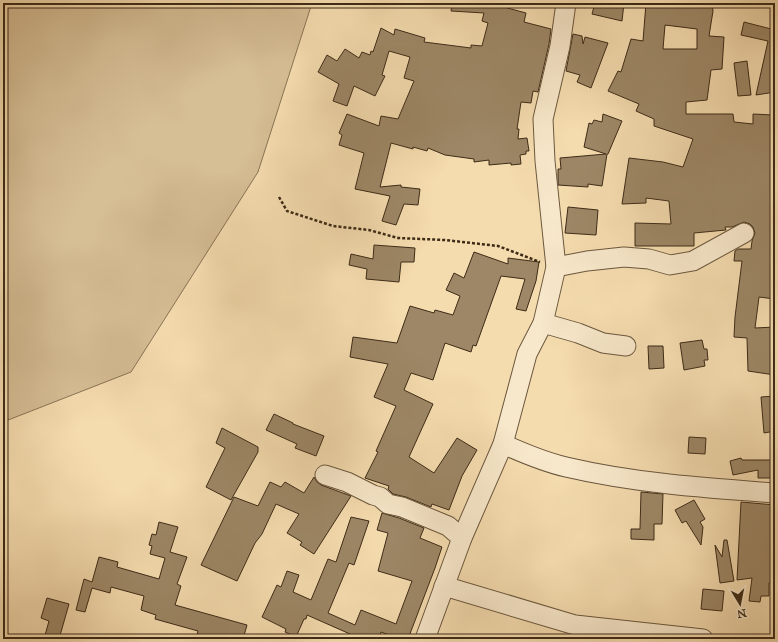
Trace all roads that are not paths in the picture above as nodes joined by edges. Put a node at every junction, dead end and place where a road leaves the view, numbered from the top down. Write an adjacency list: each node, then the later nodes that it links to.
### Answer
1 (566, 3): 3 (street)
2 (744, 233): 3 (street)
3 (556, 267): 4 (street)
4 (543, 323): 5 (street); 6 (street)
5 (626, 346)
6 (503, 444): 8 (street); 9 (street)
7 (325, 475): 9 (street)
8 (775, 493)
9 (462, 538): 10 (street)
10 (444, 586): 11 (street); 12 (street)
11 (425, 639)
12 (703, 639)

